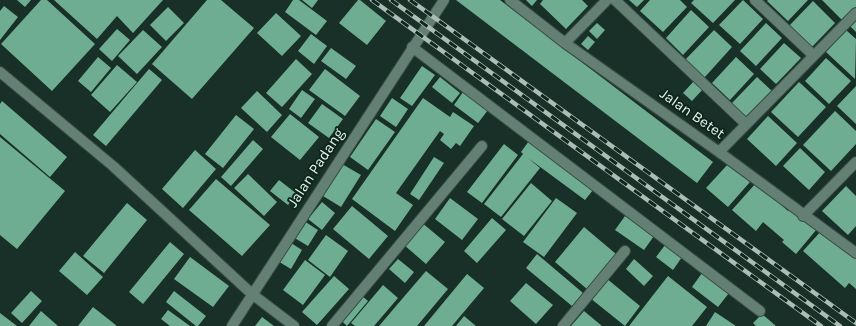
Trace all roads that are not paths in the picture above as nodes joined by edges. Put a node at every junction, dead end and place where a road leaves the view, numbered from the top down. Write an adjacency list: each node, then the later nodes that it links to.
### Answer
1 (444, 0): 8 (street, Jalan Padang)
2 (510, 0): 7 (street, Jalan Betet)
3 (607, 0): 7 (street)
4 (615, 0): 11 (street)
5 (755, 0): 9 (street)
6 (856, 13): 9 (street)
7 (565, 43): 13 (street, Jalan Betet)
8 (412, 48): 18 (street, Jalan Padang); 19 (street)
9 (814, 55): 11 (street)
10 (0, 72): 18 (street)
11 (746, 124): 13 (street)
12 (482, 146): 22 (street)
13 (719, 152): 15 (street, Jalan Betet)
14 (856, 162): 15 (street)
15 (803, 216): 17 (street, Jalan Betet)
16 (625, 251): 23 (street)
17 (856, 253)
18 (252, 294): 20 (street, Jalan Padang); 21 (street)
19 (760, 311)
20 (232, 326)
21 (294, 326)
22 (332, 326)
23 (563, 326)

